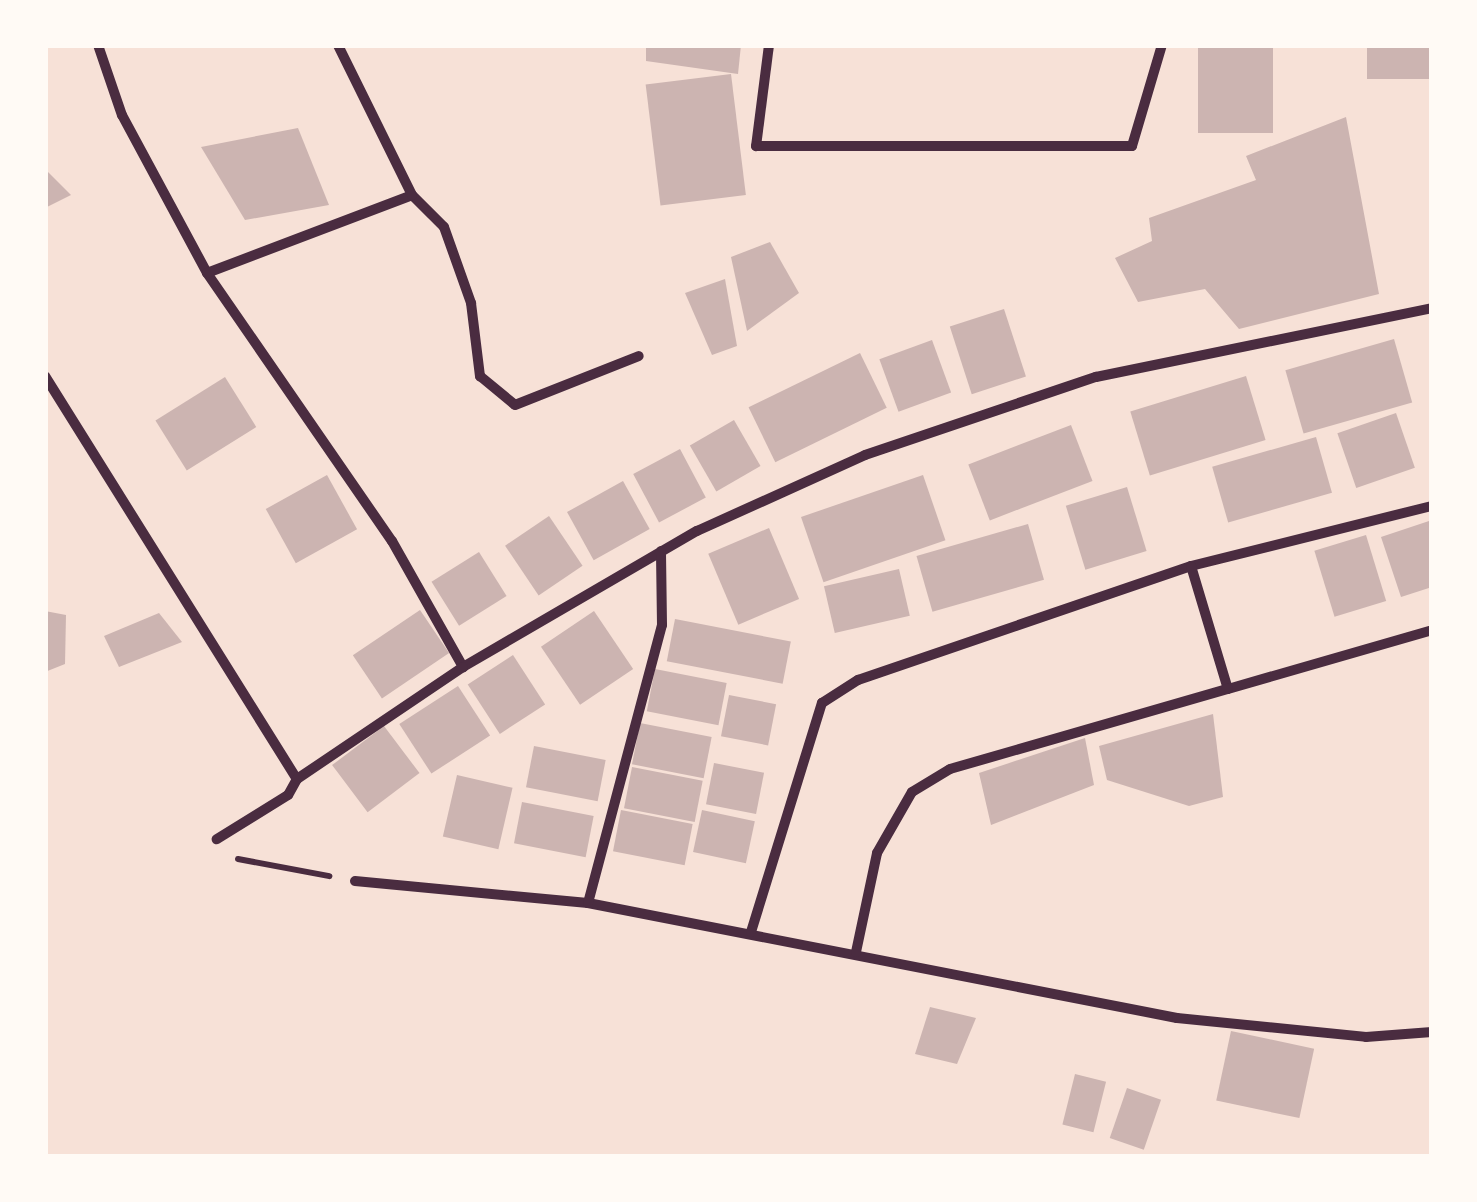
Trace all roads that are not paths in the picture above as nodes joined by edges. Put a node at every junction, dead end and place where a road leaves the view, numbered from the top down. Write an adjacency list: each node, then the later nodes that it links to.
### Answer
1 (98, 45): 6 (street)
2 (338, 45): 5 (street)
3 (769, 45): 4 (street)
4 (1162, 45)
5 (412, 195): 6 (street); 8 (street)
6 (207, 272): 14 (street)
7 (1432, 308): 11 (street)
8 (640, 356)
9 (45, 376): 16 (street)
10 (1432, 506): 12 (street)
11 (662, 551): 14 (street); 19 (street)
12 (1191, 566): 15 (street); 20 (street)
13 (1432, 630): 15 (street)
14 (463, 666): 16 (street)
15 (1228, 689): 21 (street)
16 (297, 779): 17 (street)
17 (217, 839)
18 (355, 880): 19 (street)
19 (588, 903): 20 (street)
20 (751, 932): 21 (street)
21 (856, 952): 22 (street)
22 (1432, 1032)

